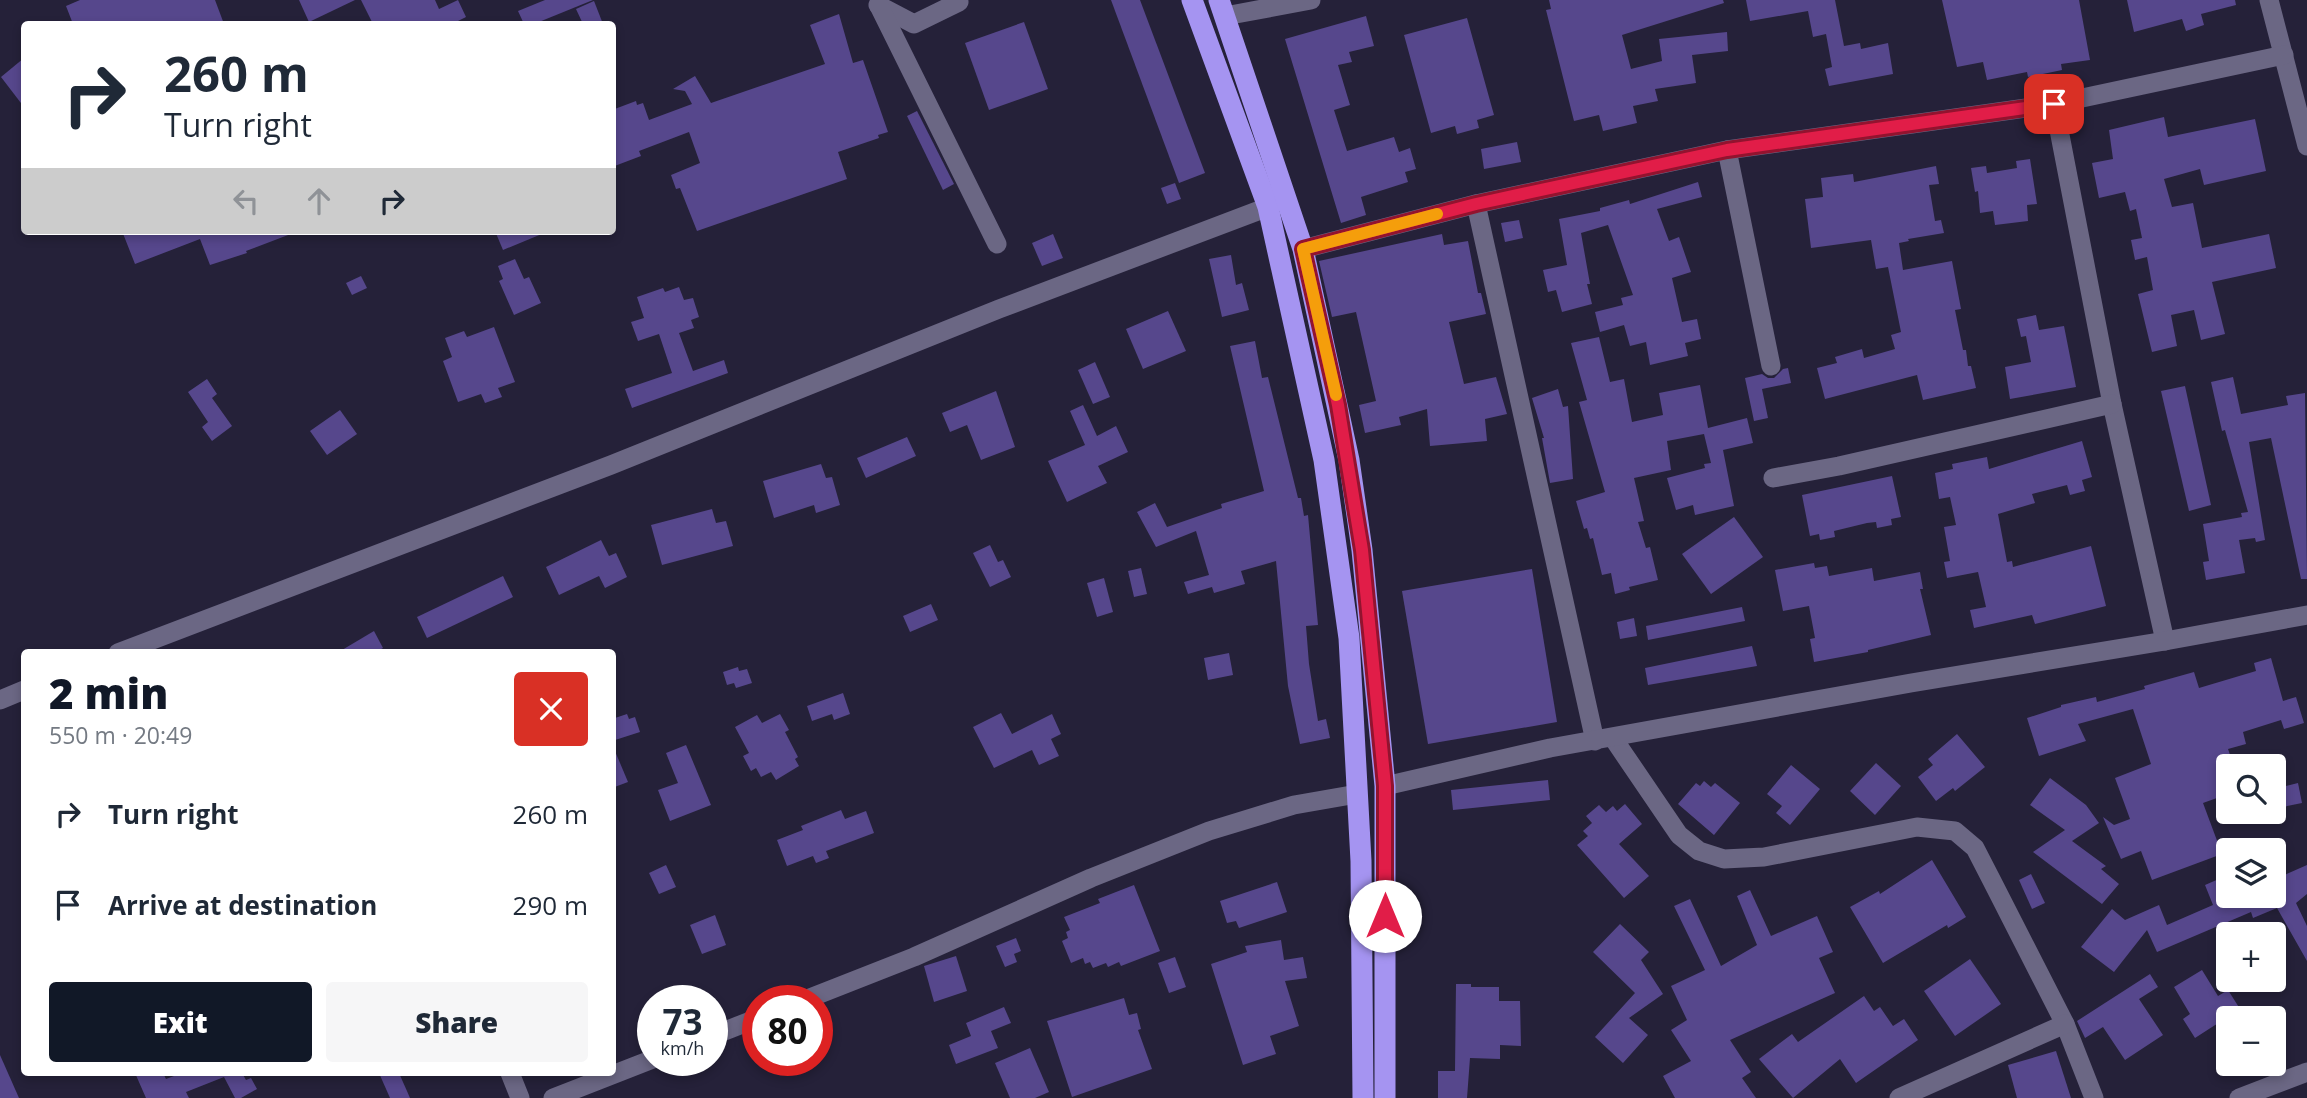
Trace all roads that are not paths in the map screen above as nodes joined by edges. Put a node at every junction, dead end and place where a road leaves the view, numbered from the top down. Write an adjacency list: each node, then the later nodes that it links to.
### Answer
1 (1192, 0): 12 (highway)
2 (1311, 0): 6 (street)
3 (2269, 0): 7 (street)
4 (959, 2): 5 (street)
5 (873, 3): 13 (street)
6 (1222, 8): 14 (highway)
7 (2284, 55): 8 (street); 9 (street)
8 (2054, 104): 10 (street); 16 (street)
9 (2307, 146)
10 (1727, 150): 11 (street); 15 (street)
11 (1476, 204): 14 (street); 23 (street)
12 (1268, 207): 20 (street); 25 (highway)
13 (997, 244)
14 (1303, 249): 24 (highway)
15 (1772, 366)
16 (2112, 404): 17 (street); 19 (street)
17 (1773, 478)
18 (2307, 615): 19 (street)
19 (2165, 642): 23 (street)
20 (128, 649)
21 (21, 692): 22 (street)
22 (0, 700)
23 (1604, 740): 24 (street); 27 (street)
24 (1385, 786): 36 (highway)
25 (1357, 794): 26 (street); 35 (highway)
26 (833, 989)
27 (2065, 1024): 37 (street); 38 (street)
28 (637, 1065): 30 (street)
29 (2307, 1072): 39 (street)
30 (616, 1073)
31 (511, 1076): 33 (street)
32 (609, 1076): 34 (street)
33 (520, 1098)
34 (553, 1098)
35 (1363, 1098)
36 (1385, 1098)
37 (1899, 1098)
38 (2094, 1098)
39 (2239, 1098)

